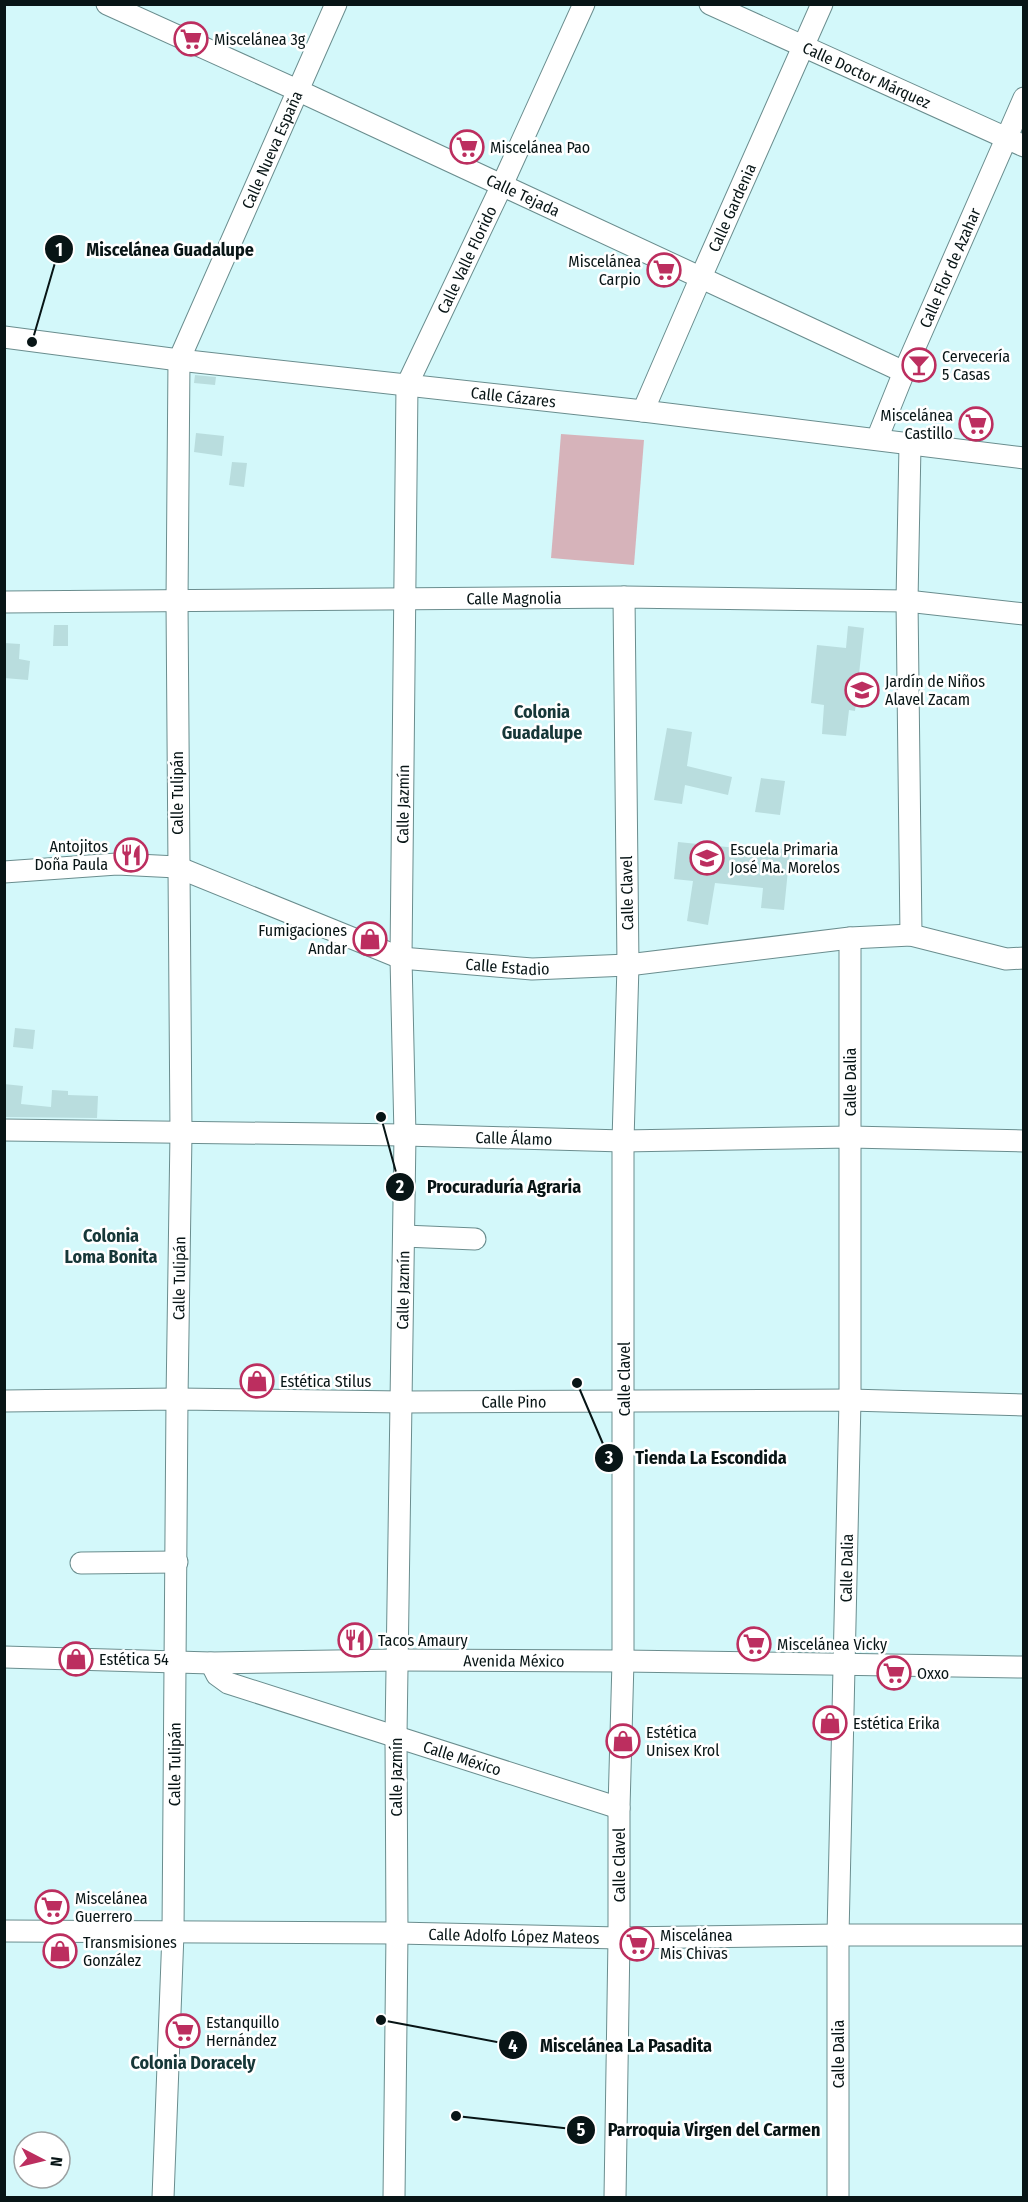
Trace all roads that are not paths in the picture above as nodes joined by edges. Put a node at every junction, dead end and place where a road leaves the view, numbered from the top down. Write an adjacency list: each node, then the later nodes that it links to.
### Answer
1 (107, 4): 7 (street, Calle Tejada)
2 (336, 4): 7 (street, Calle Nueva España)
3 (584, 4): 10 (street, Calle Valle Florido)
4 (710, 4): 6 (street, Calle Doctor Márquez)
5 (822, 4): 6 (street, Calle Gardenia)
6 (803, 46): 9 (street, Calle Doctor Márquez); 11 (street, Calle Gardenia)
7 (297, 90): 10 (street, Calle Tejada); 13 (street, Calle Nueva España)
8 (1023, 98): 9 (street, Calle Flor de Azahar)
9 (1015, 142): 14 (street, Calle Flor de Azahar)
10 (502, 185): 11 (street, Calle Tejada); 15 (street, Calle Valle Florido)
11 (701, 277): 14 (street, Calle Tejada); 16 (street, Calle Gardenia)
12 (4, 337): 13 (street, Calle Cázares)
13 (179, 360): 15 (street, Calle Cázares); 24 (street, Calle Tulipán)
14 (904, 372): 17 (street, Calle Flor de Azahar)
15 (406, 385): 16 (street, Calle Cázares); 21 (street, Calle Jazmín)
16 (644, 411): 17 (street, Calle Cázares)
17 (877, 439): 18 (street, Calle Cázares)
18 (910, 446): 19 (street, Calle Cázares); 22 (street)
19 (1023, 458)
20 (624, 597): 21 (street, Calle Magnolia); 22 (street, Calle Magnolia); 32 (street, Calle Clavel)
21 (405, 598): 24 (street, Calle Magnolia); 30 (street, Calle Jazmín)
22 (907, 601): 25 (street, Calle Magnolia); 28 (street)
23 (4, 602): 24 (street, Calle Magnolia)
24 (177, 602): 26 (street, Calle Tulipán)
25 (1023, 614)
26 (177, 867): 27 (street, Calle Estadio); 30 (street, Calle Estadio); 34 (street, Calle Tulipán)
27 (4, 872)
28 (911, 935): 29 (street, Calle Estadio); 31 (street, Calle Estadio)
29 (850, 938): 32 (street, Calle Estadio); 36 (street, Calle Dalia)
30 (401, 958): 32 (street, Calle Estadio); 35 (street, Calle Jazmín)
31 (1023, 958)
32 (628, 965): 37 (street, Calle Clavel)
33 (4, 1130): 34 (street, Calle Álamo)
34 (181, 1133): 35 (street, Calle Álamo); 41 (street, Calle Tulipán)
35 (405, 1135): 37 (street, Calle Álamo); 39 (street, Calle Jazmín)
36 (850, 1137): 37 (street, Calle Álamo); 38 (street, Calle Álamo); 43 (street, Calle Dalia)
37 (623, 1141): 42 (street, Calle Clavel)
38 (1023, 1141)
39 (404, 1236): 40 (street); 45 (street, Calle Jazmín)
40 (475, 1239)
41 (177, 1399): 44 (street, Calle Pino); 45 (street, Calle Pino); 47 (street, Calle Tulipán)
42 (624, 1400): 43 (street, Calle Pino); 45 (street, Calle Pino); 51 (street, Calle Clavel)
43 (850, 1400): 46 (street, Calle Pino); 54 (street, Calle Dalia)
44 (4, 1401)
45 (402, 1402): 50 (street, Calle Jazmín)
46 (1023, 1405)
47 (177, 1562): 48 (street); 52 (street, Calle Tulipán)
48 (81, 1563)
49 (4, 1657): 52 (street, Avenida México)
50 (398, 1660): 51 (street, Avenida México); 53 (street, Avenida México); 56 (street, Calle Jazmín)
51 (623, 1660): 54 (street, Avenida México); 57 (street, Calle Clavel)
52 (175, 1662): 53 (street, Avenida México); 59 (street, Calle Tulipán)
53 (211, 1663): 56 (street, Calle México)
54 (842, 1664): 55 (street, Avenida México); 61 (street, Calle Dalia)
55 (1023, 1667)
56 (396, 1736): 57 (street, Calle México); 60 (street, Calle Jazmín)
57 (619, 1808): 63 (street, Calle Clavel)
58 (4, 1931): 59 (street, Calle Adolfo López Mateos)
59 (173, 1933): 60 (street, Calle Adolfo López Mateos); 64 (street, Calle Tulipán)
60 (397, 1933): 63 (street, Calle Adolfo López Mateos); 65 (street, Calle Jazmín)
61 (838, 1935): 62 (street, Calle Adolfo López Mateos); 63 (street, Calle Adolfo López Mateos); 67 (street, Calle Dalia)
62 (1023, 1935)
63 (619, 1938): 66 (street, Calle Clavel)
64 (163, 2198)
65 (394, 2198)
66 (615, 2198)
67 (838, 2198)

